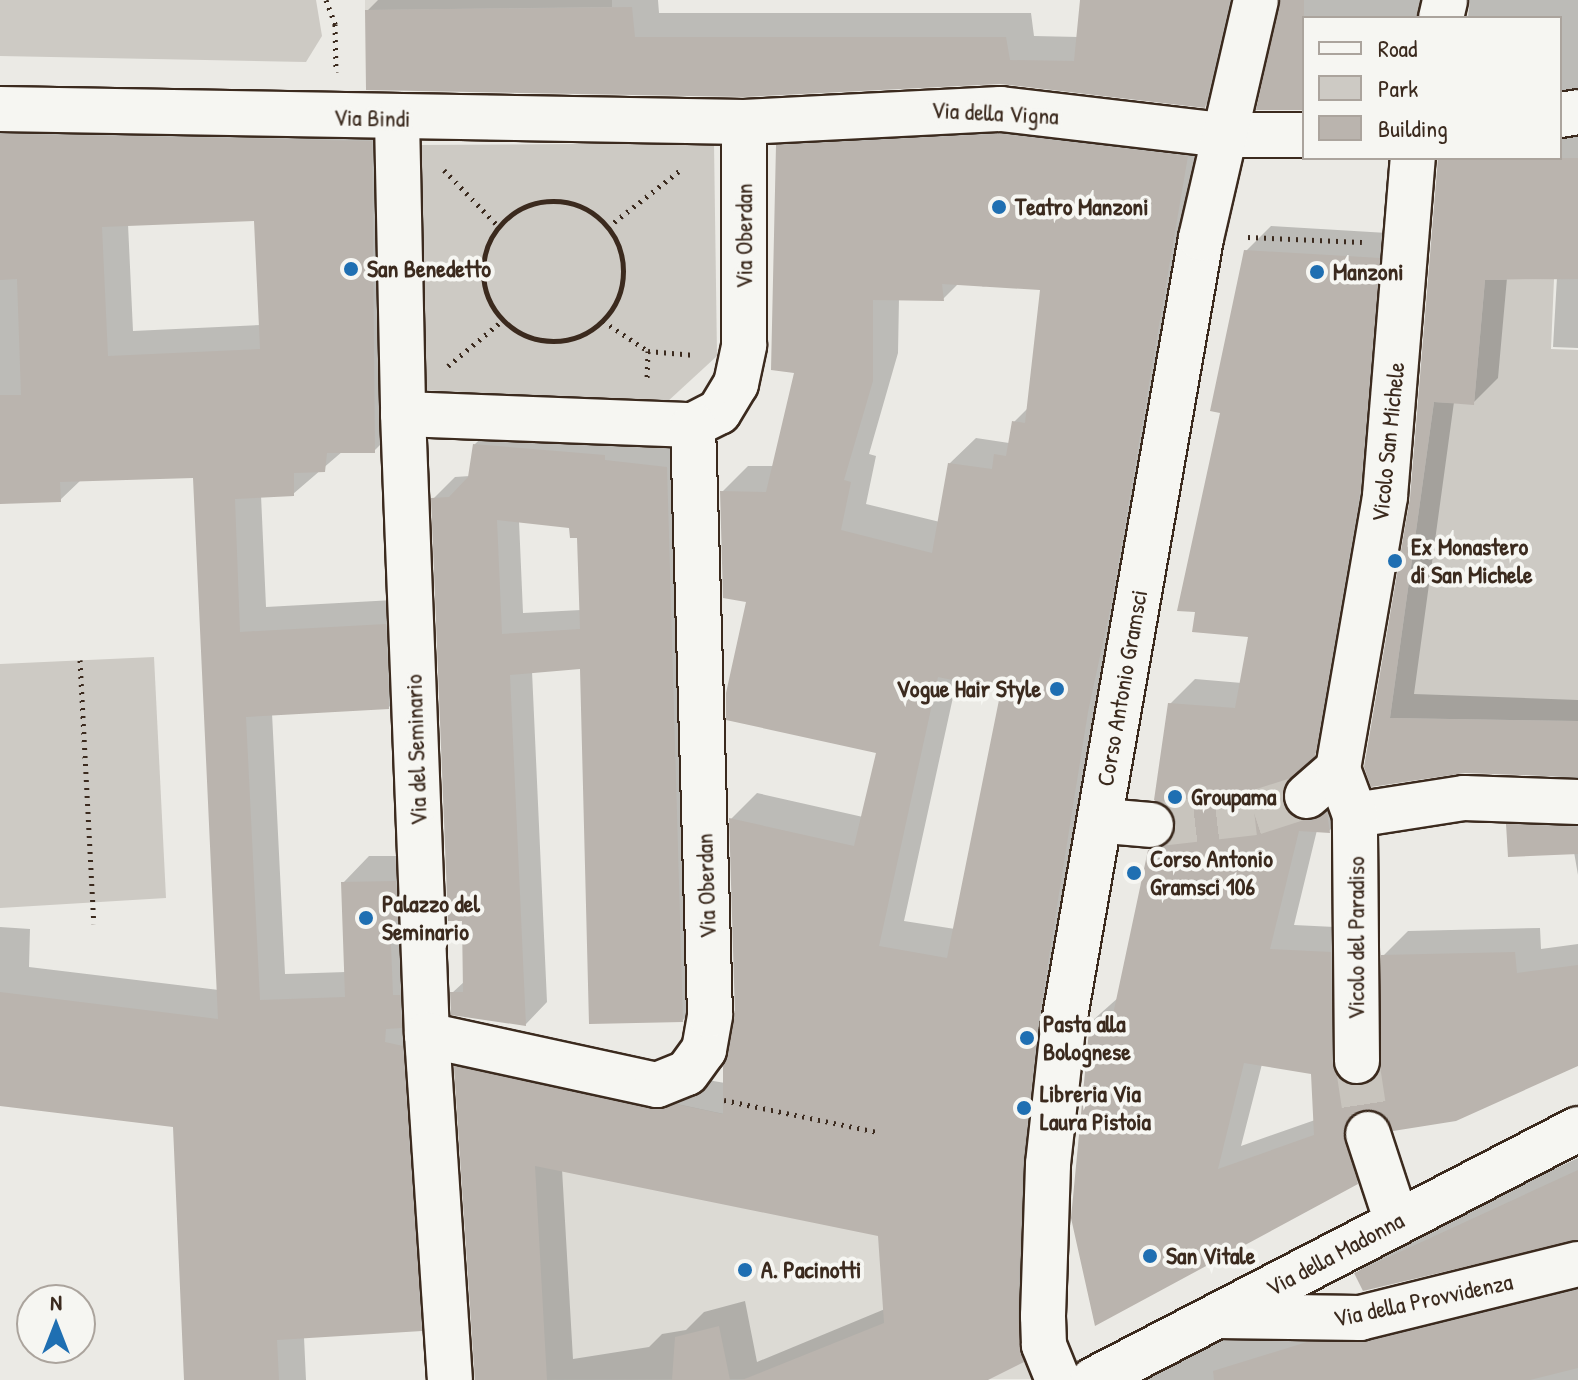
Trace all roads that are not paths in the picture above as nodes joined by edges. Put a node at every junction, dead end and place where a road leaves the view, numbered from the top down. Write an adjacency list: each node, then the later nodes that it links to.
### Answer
1 (1256, 0): 6 (street, Corso Antonio Gramsci)
2 (1278, 0): 6 (street, Corso Antonio Gramsci)
3 (0, 109): 4 (street, Via Bindi)
4 (397, 119): 5 (street, Via Bindi); 9 (street, Via del Seminario)
5 (744, 122): 6 (street, Via della Vigna); 10 (street, Via Oberdan)
6 (1235, 135): 7 (street, Via della Vigna); 21 (street, Corso Antonio Gramsci); 22 (street, Corso Antonio Gramsci)
7 (1302, 135)
8 (1413, 160): 12 (street, Vicolo San Michele)
9 (403, 414): 10 (street); 13 (street, Via del Seminario)
10 (693, 425): 13 (street, Via Oberdan)
11 (1578, 802): 12 (street)
12 (1355, 815): 14 (street, Vicolo del Paradiso)
13 (427, 1035): 20 (street, Via del Seminario)
14 (1357, 1061)
15 (1578, 1129): 17 (street, Via della Madonna)
16 (1368, 1134): 17 (street)
17 (1397, 1222): 19 (street, Via della Madonna)
18 (1578, 1264): 19 (street, Via della Provvidenza)
19 (1217, 1316): 23 (street, Via della Madonna)
20 (450, 1380)
21 (1058, 1380)
22 (1065, 1380)
23 (1093, 1380)

